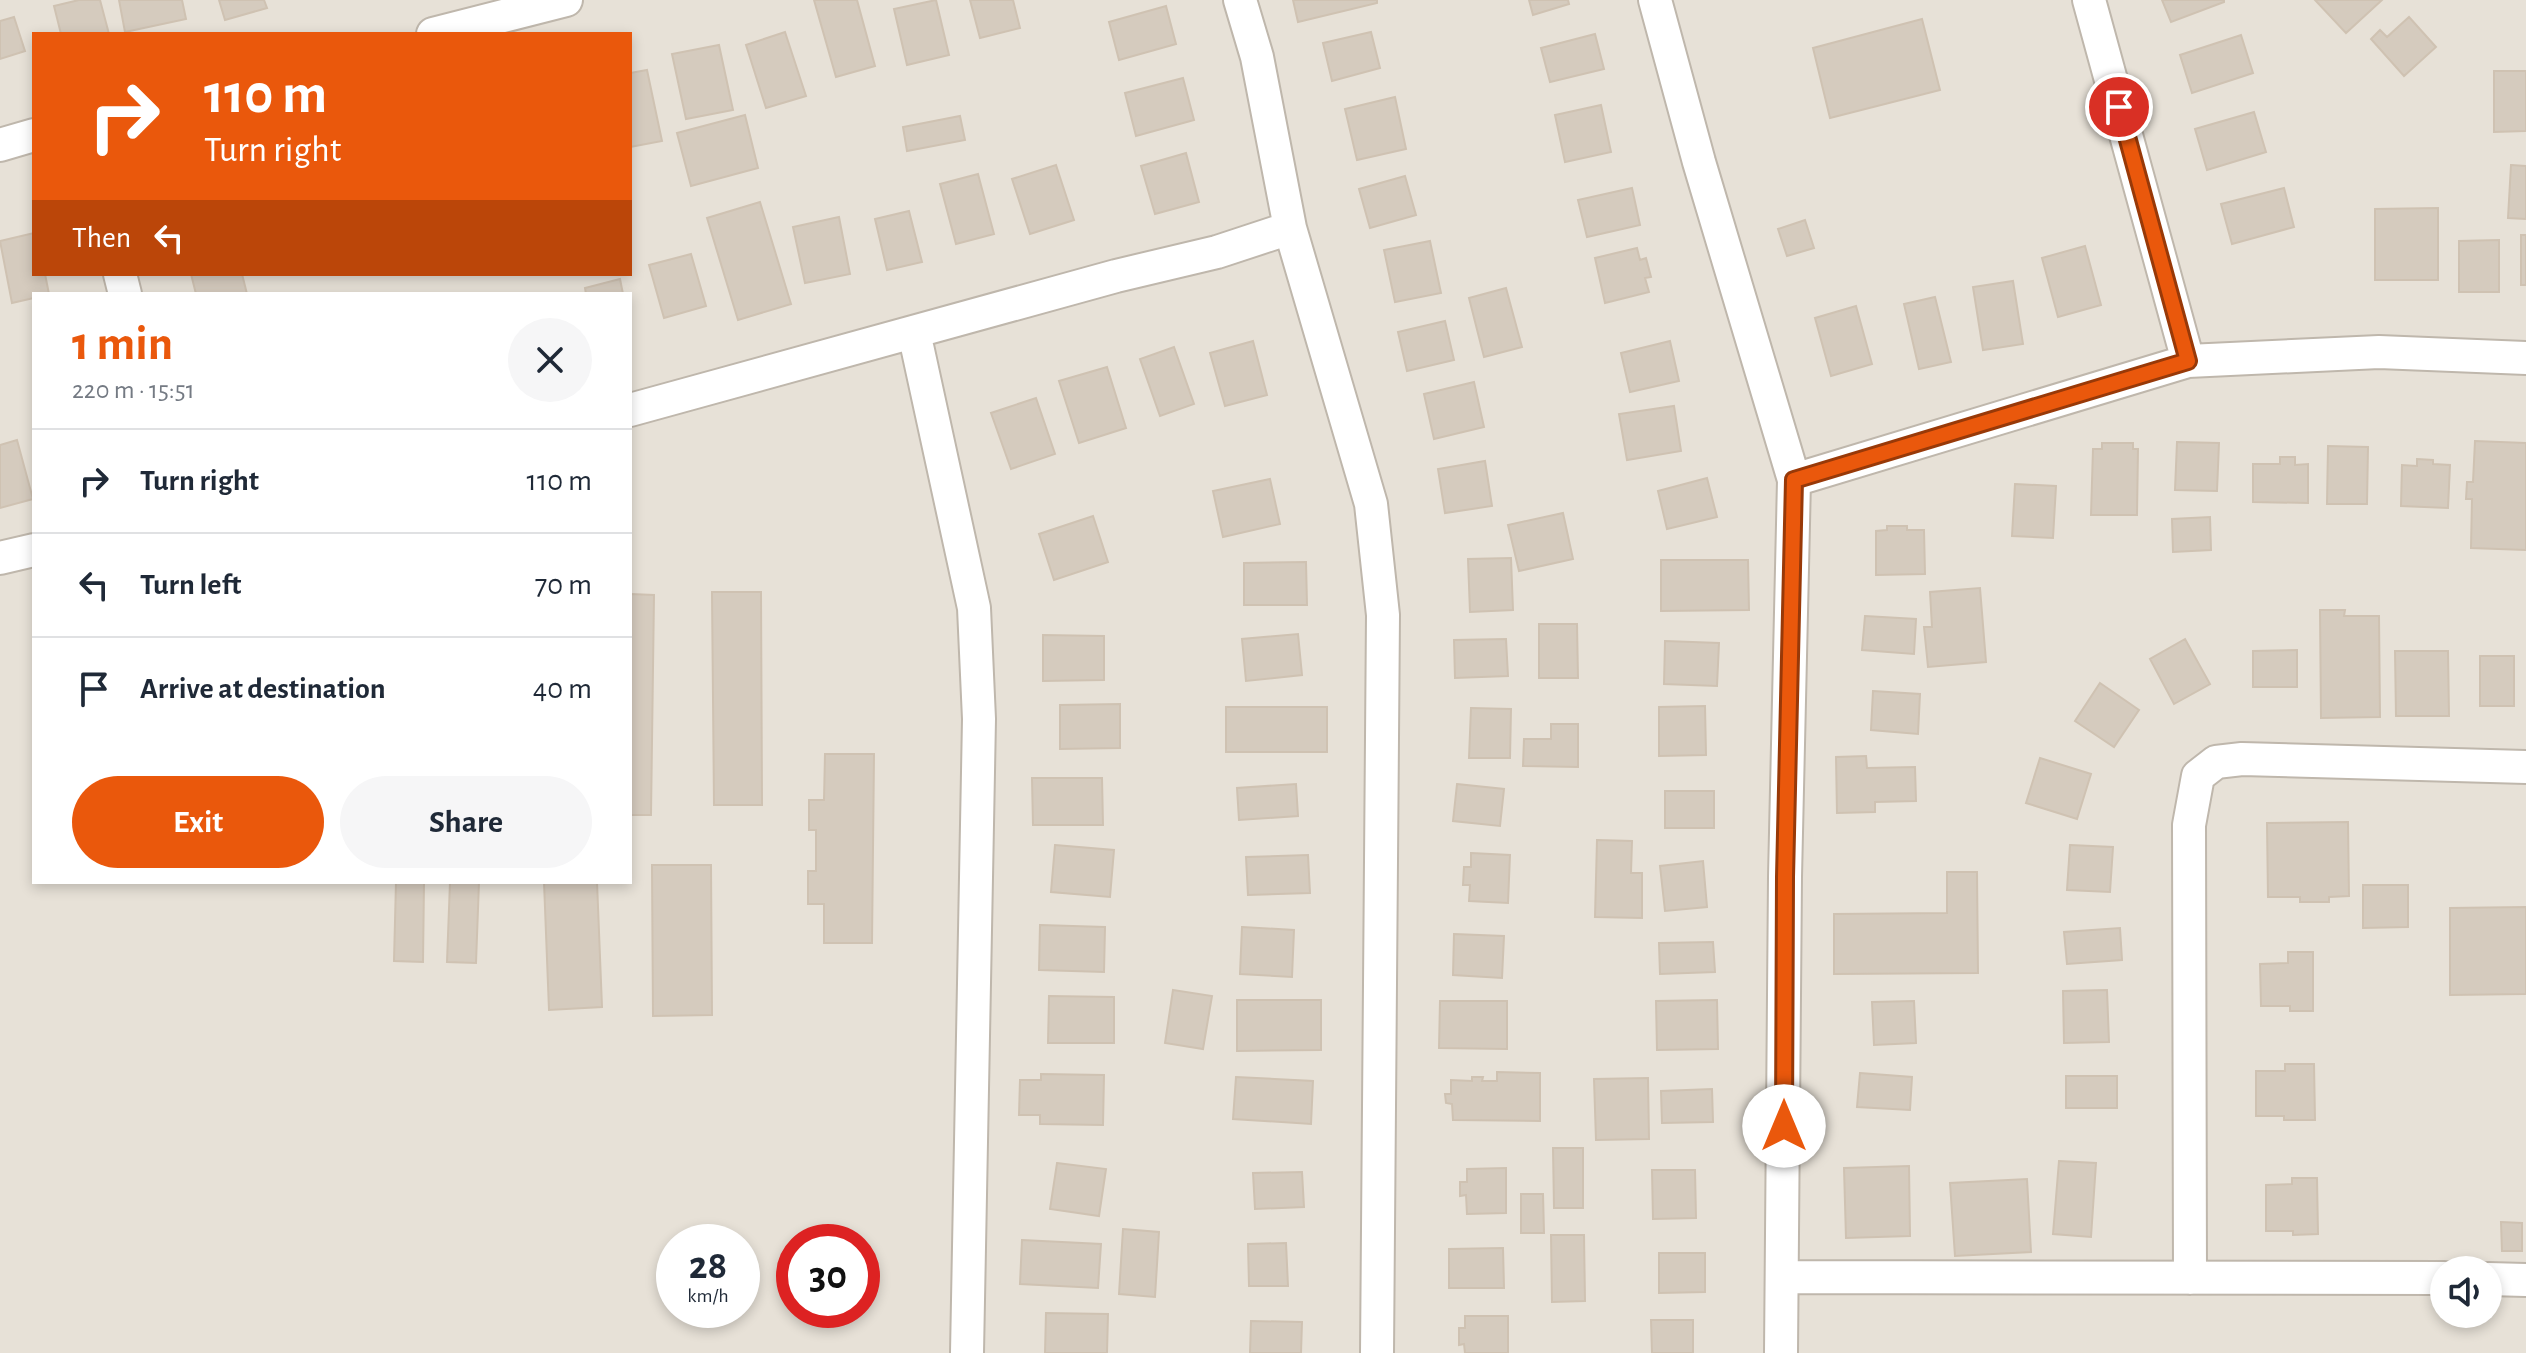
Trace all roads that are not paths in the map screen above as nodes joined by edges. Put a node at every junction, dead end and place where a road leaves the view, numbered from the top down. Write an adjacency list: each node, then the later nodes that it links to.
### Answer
1 (566, 0): 5 (street)
2 (1240, 0): 8 (street)
3 (1655, 0): 13 (street)
4 (2089, 0): 11 (street)
5 (441, 32)
6 (32, 136): 7 (street)
7 (0, 145)
8 (1290, 228): 9 (street); 23 (street)
9 (914, 332): 12 (street); 22 (street)
10 (2526, 358): 11 (street)
11 (2188, 361): 13 (street)
12 (632, 409)
13 (1794, 480): 17 (street)
14 (32, 550): 15 (street)
15 (0, 558)
16 (2526, 767): 18 (street)
17 (1783, 1277): 18 (street); 24 (street)
18 (2190, 1278): 19 (street)
19 (2430, 1278)
20 (2502, 1279): 21 (street)
21 (2526, 1280)
22 (967, 1353)
23 (1377, 1353)
24 (1781, 1353)

